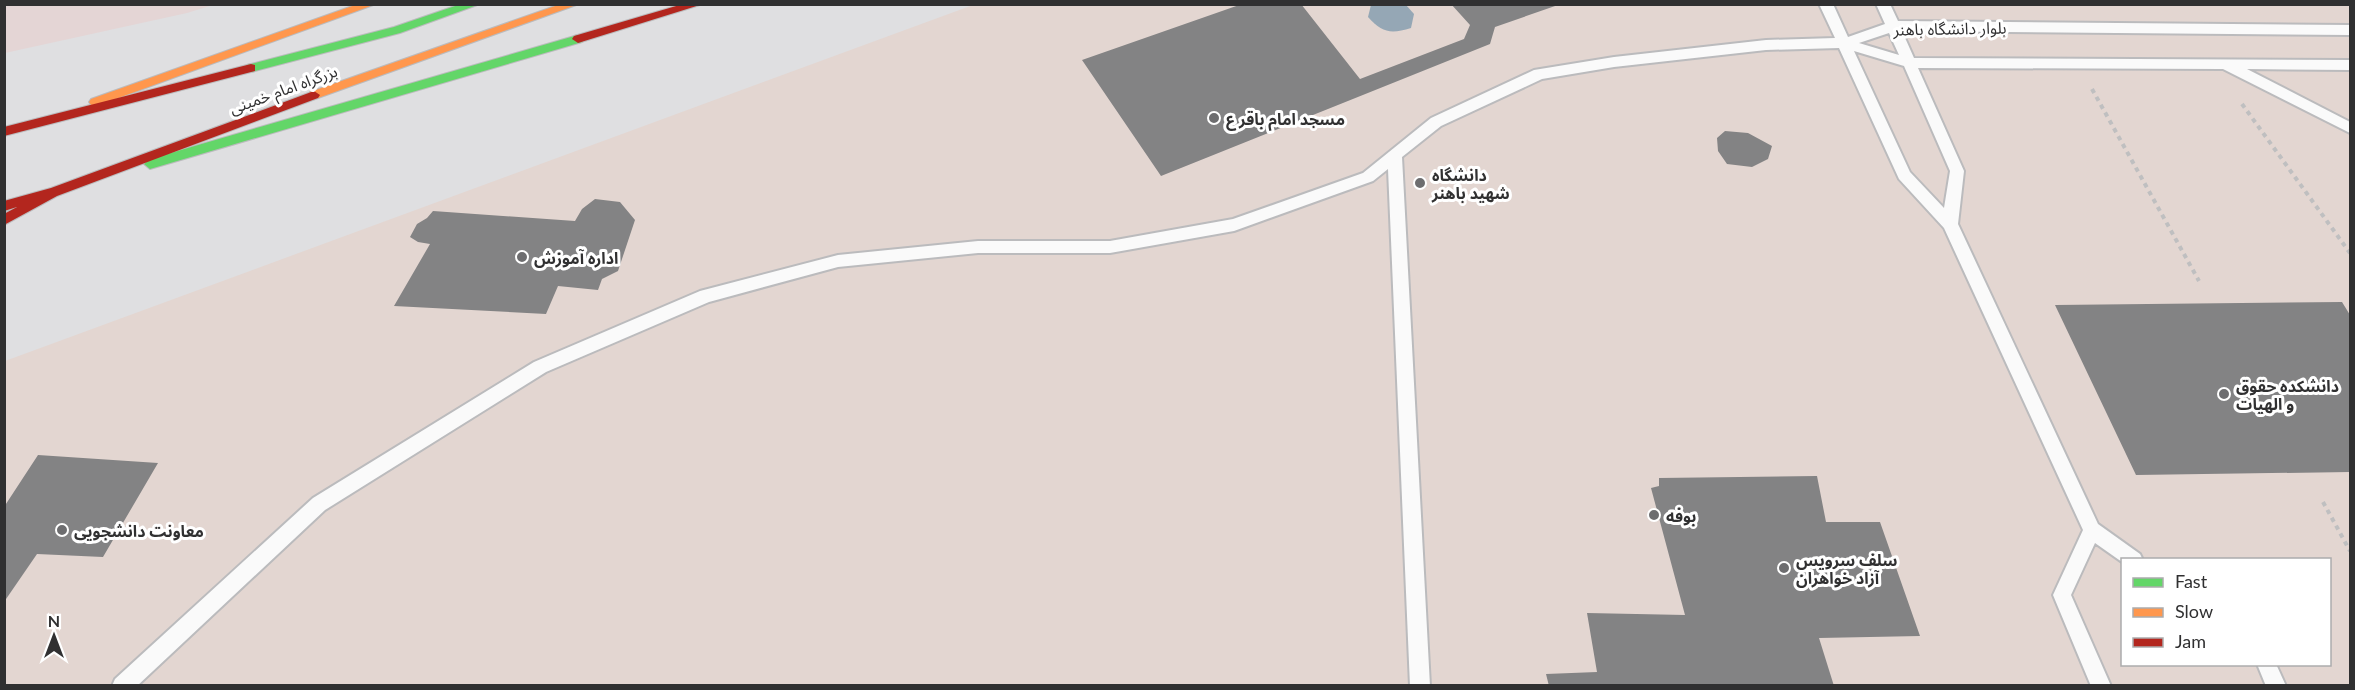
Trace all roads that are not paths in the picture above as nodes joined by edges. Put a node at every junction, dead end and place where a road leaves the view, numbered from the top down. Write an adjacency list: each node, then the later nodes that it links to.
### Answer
1 (371, 4): 14 (main road)
2 (475, 4): 14 (main road, بزرگراه امام خمینی)
3 (574, 4): 16 (main road, بزرگراه امام خمینی)
4 (698, 4): 16 (main road)
5 (1826, 4): 9 (lane)
6 (1883, 4): 7 (lane)
7 (1894, 26): 8 (lane, بلوار دانشگاه باهنر); 9 (lane, بلوار دانشگاه باهنر); 10 (lane)
8 (2350, 30)
9 (1844, 43): 10 (lane, بلوار دانشگاه باهنر); 15 (lane); 19 (lane)
10 (1910, 63): 11 (lane, بلوار دانشگاه باهنر); 19 (lane)
11 (2219, 64): 12 (lane, بلوار دانشگاه باهنر); 13 (lane)
12 (2350, 65)
13 (2350, 128)
14 (7, 131)
15 (1395, 156): 23 (lane); 24 (lane)
16 (54, 192): 17 (main road, بزرگراه امام خمینی); 18 (main road)
17 (4, 206)
18 (4, 220)
19 (1950, 224): 20 (lane)
20 (2092, 530): 21 (lane); 25 (lane)
21 (2131, 558)
22 (2267, 666): 26 (lane)
23 (122, 686)
24 (1420, 686)
25 (2101, 686)
26 (2276, 686)

